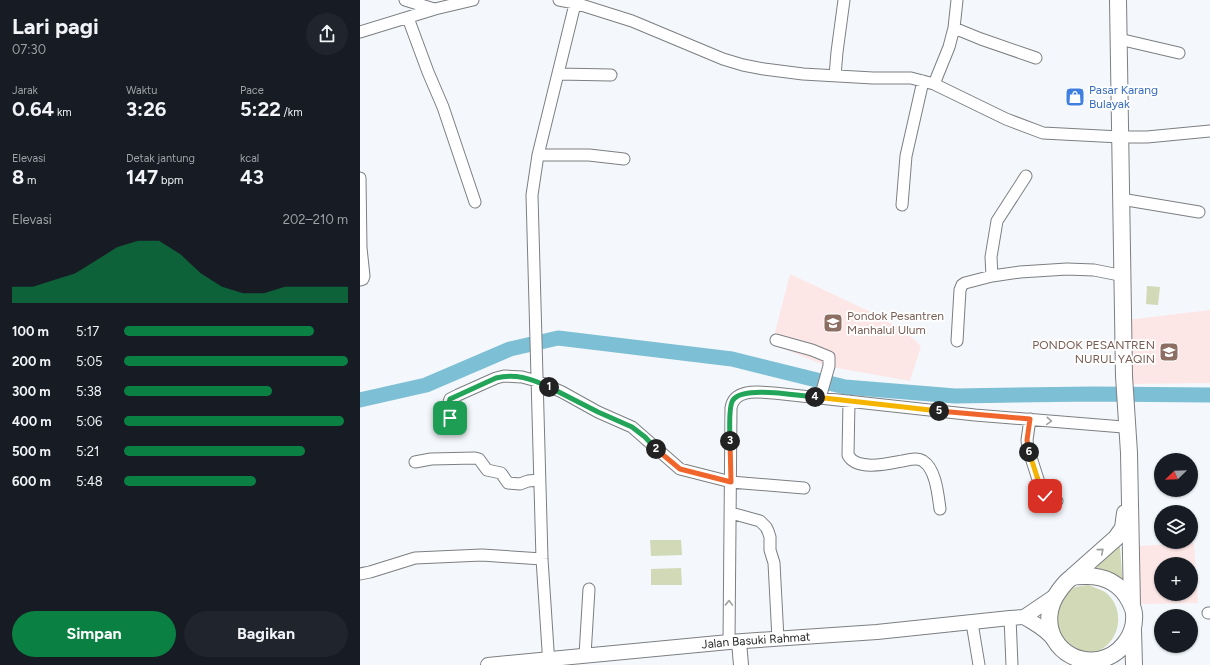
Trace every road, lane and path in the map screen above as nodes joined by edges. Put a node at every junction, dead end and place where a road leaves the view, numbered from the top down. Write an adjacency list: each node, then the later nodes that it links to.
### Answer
1 (405, 0): 9 (street)
2 (473, 0): 9 (street)
3 (558, 0): 8 (street)
4 (844, 0): 18 (street)
5 (957, 0): 11 (street)
6 (1114, 0): 22 (highway)
7 (1118, 0): 13 (highway)
8 (575, 2): 16 (street); 18 (street)
9 (435, 9): 10 (street)
10 (408, 18): 12 (street); 28 (street)
11 (954, 28): 15 (street); 20 (street)
12 (360, 32)
13 (1120, 38): 14 (street); 22 (highway)
14 (1179, 53)
15 (1036, 58)
16 (558, 74): 17 (street); 23 (street)
17 (611, 74)
18 (836, 76): 19 (street)
19 (923, 80): 20 (street); 29 (street)
20 (934, 84): 22 (street)
21 (1210, 131): 22 (street)
22 (1118, 137): 27 (highway); 32 (highway)
23 (538, 155): 24 (street); 38 (street)
24 (624, 159)
25 (1026, 176): 33 (street)
26 (360, 178): 31 (street)
27 (1121, 199): 30 (street); 37 (highway)
28 (475, 202)
29 (902, 205)
30 (1200, 212)
31 (360, 227): 34 (street)
32 (1119, 275): 33 (street); 37 (highway)
33 (992, 276): 36 (street)
34 (360, 280)
35 (776, 340): 39 (street)
36 (957, 341)
37 (1122, 376): 41 (highway)
38 (537, 381): 42 (street); 46 (street); 47 (street)
39 (820, 398): 40 (street); 47 (street)
40 (849, 401): 43 (street); 50 (street)
41 (1124, 408): 44 (highway); 57 (highway)
42 (450, 418)
43 (1030, 419): 44 (street, one-way to 44); 49 (street)
44 (1123, 427): 54 (highway, one-way to 44)
45 (414, 462): 46 (street)
46 (539, 480): 52 (street)
47 (731, 482): 48 (street); 51 (street)
48 (804, 488)
49 (1057, 501)
50 (940, 509)
51 (731, 512): 61 (street); 63 (street, one-way to 51)
52 (542, 559): 53 (street); 65 (street)
53 (360, 574)
54 (1072, 577): 56 (highway); 57 (highway)
55 (589, 589): 64 (street)
56 (1055, 596): 58 (main road); 62 (highway)
57 (1132, 606): 60 (highway)
58 (1017, 618): 59 (main road, Jalan Basuki Rahmat); 62 (main road); 70 (street)
59 (972, 623): 61 (main road, Jalan Basuki Rahmat); 69 (street)
60 (1132, 626): 66 (highway); 71 (highway)
61 (778, 639): 63 (main road, Jalan Basuki Rahmat)
62 (1054, 640): 66 (highway)
63 (734, 642): 64 (main road, Jalan Basuki Rahmat); 68 (main road)
64 (585, 655): 65 (main road, Jalan Basuki Rahmat)
65 (549, 662): 67 (main road, Jalan Basuki Rahmat)
66 (1086, 663)
67 (488, 665)
68 (741, 665)
69 (979, 665)
70 (1012, 665)
71 (1134, 665)

